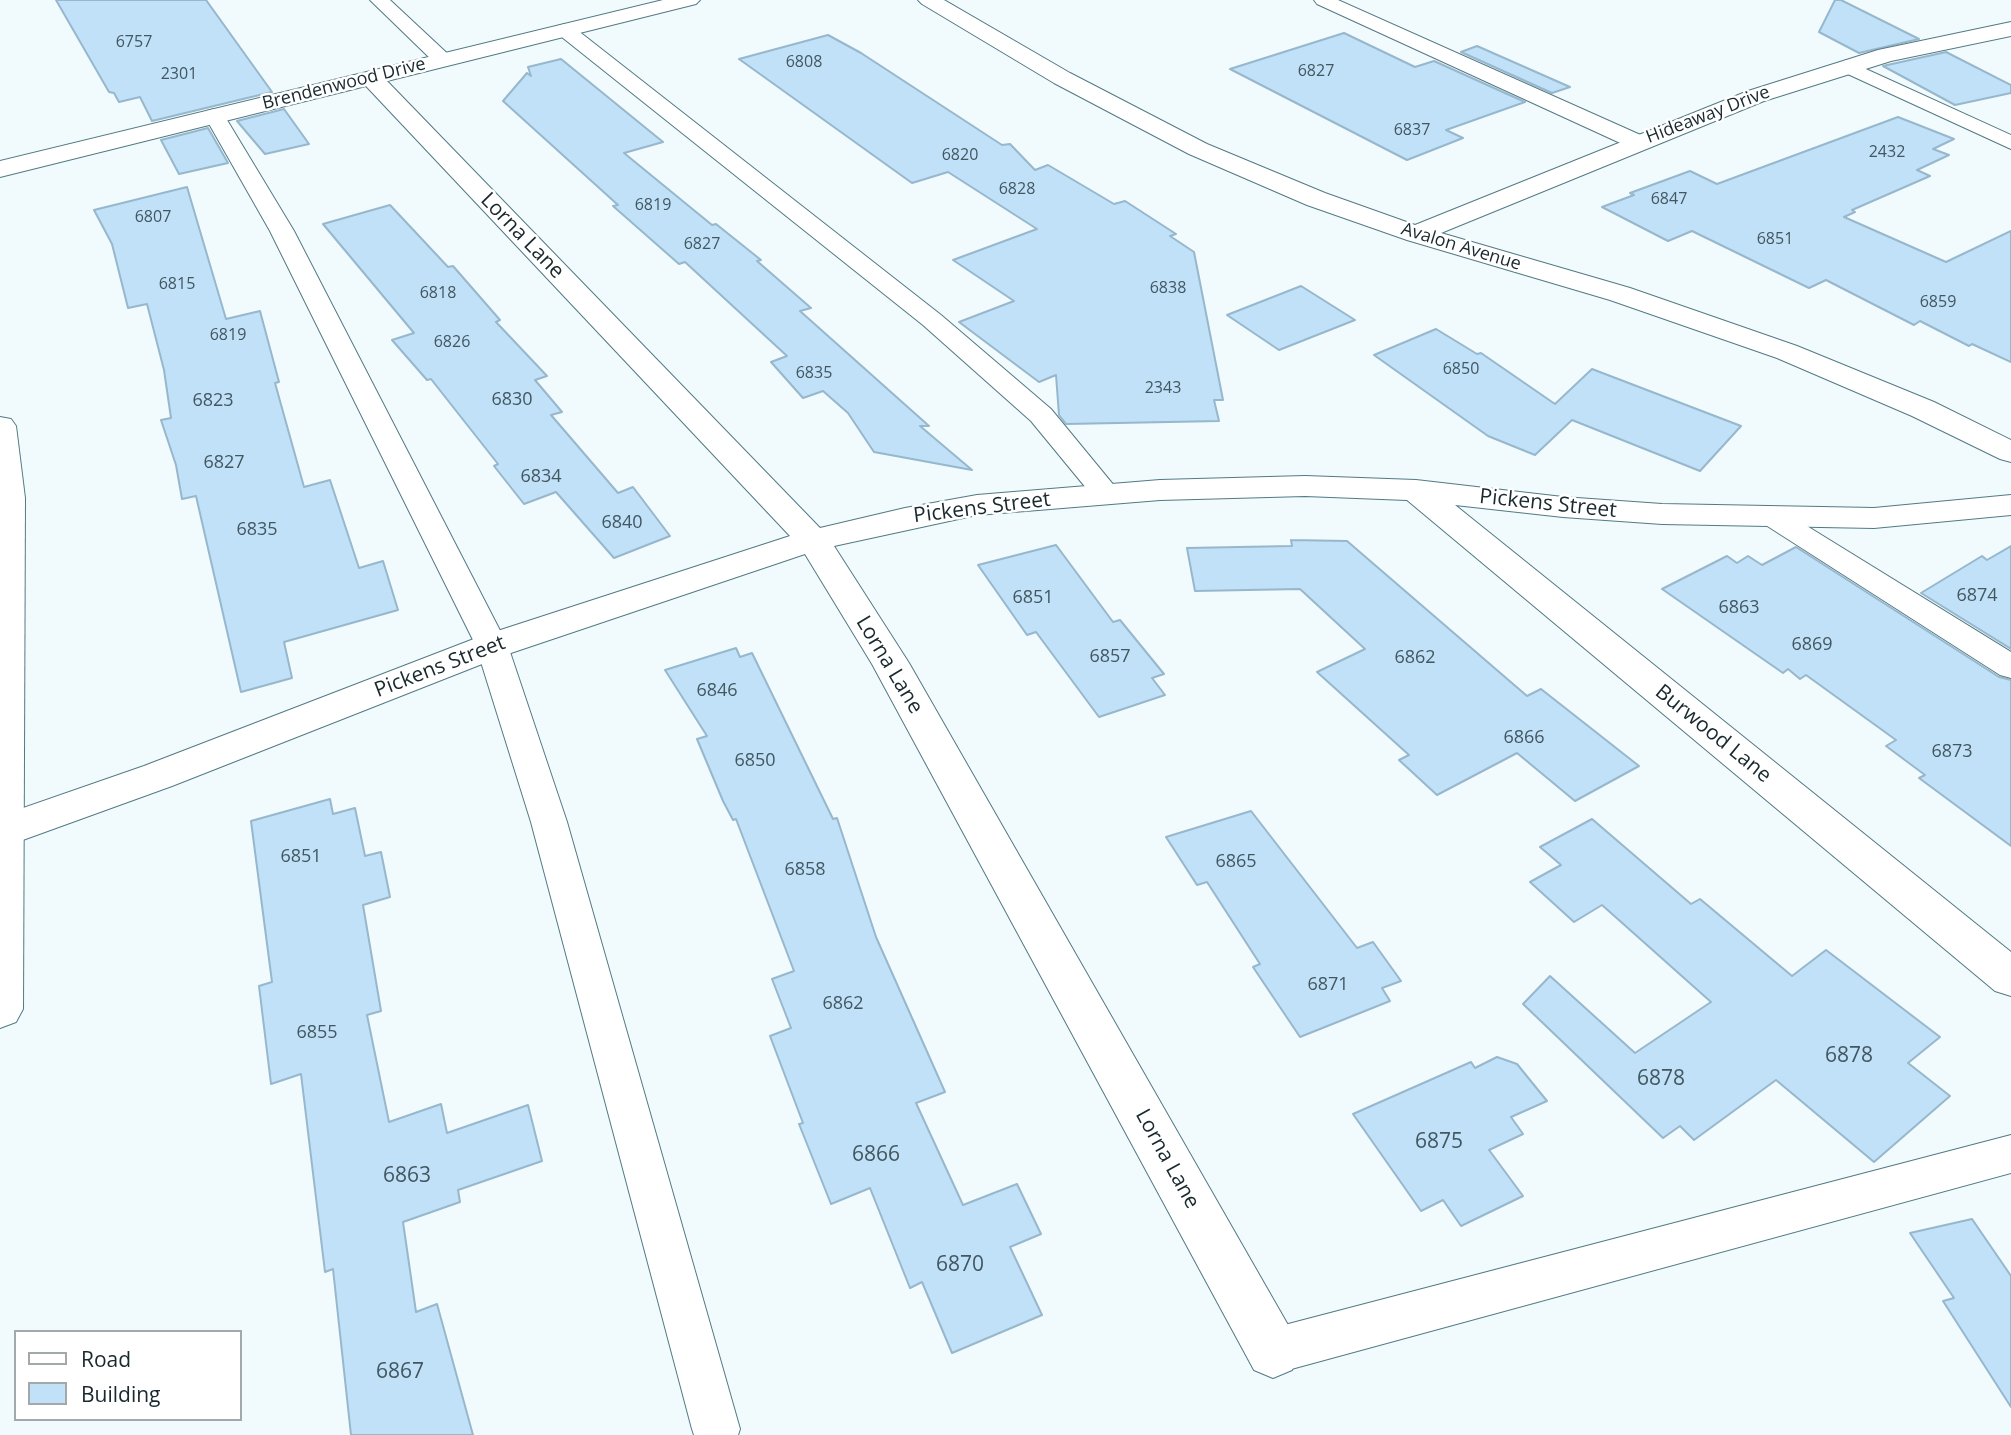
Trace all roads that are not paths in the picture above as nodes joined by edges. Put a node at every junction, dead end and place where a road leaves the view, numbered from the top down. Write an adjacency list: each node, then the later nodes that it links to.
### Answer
1 (379, 0): 7 (lane)
2 (688, 0): 6 (street, Brendenwood Drive)
3 (929, 0): 14 (street, Avalon Avenue)
4 (1323, 0): 11 (lane)
5 (2011, 29): 8 (street, Hideaway Drive)
6 (565, 30): 7 (street, Brendenwood Drive); 18 (lane)
7 (443, 60): 9 (street, Brendenwood Drive)
8 (1846, 66): 11 (street, Hideaway Drive); 12 (lane)
9 (371, 78): 10 (street, Brendenwood Drive); 21 (street, Lorna Lane)
10 (214, 115): 13 (street, Brendenwood Drive); 22 (lane)
11 (1637, 142): 14 (street, Hideaway Drive)
12 (2011, 143)
13 (0, 169)
14 (1416, 234): 16 (street, Avalon Avenue)
15 (0, 426): 24 (street)
16 (2011, 452)
17 (1416, 490): 18 (street, Pickens Street); 20 (street, Pickens Street); 25 (street, Burwood Lane)
18 (1106, 494): 21 (street, Pickens Street)
19 (2011, 505): 20 (street, Pickens Street)
20 (1771, 516): 23 (lane)
21 (813, 540): 22 (street, Pickens Street); 28 (street, Lorna Lane)
22 (492, 646): 24 (street, Pickens Street); 29 (lane)
23 (2011, 667)
24 (5, 830): 26 (street)
25 (2011, 978)
26 (0, 1009)
27 (2011, 1154): 28 (lane)
28 (1273, 1351)
29 (716, 1429)

